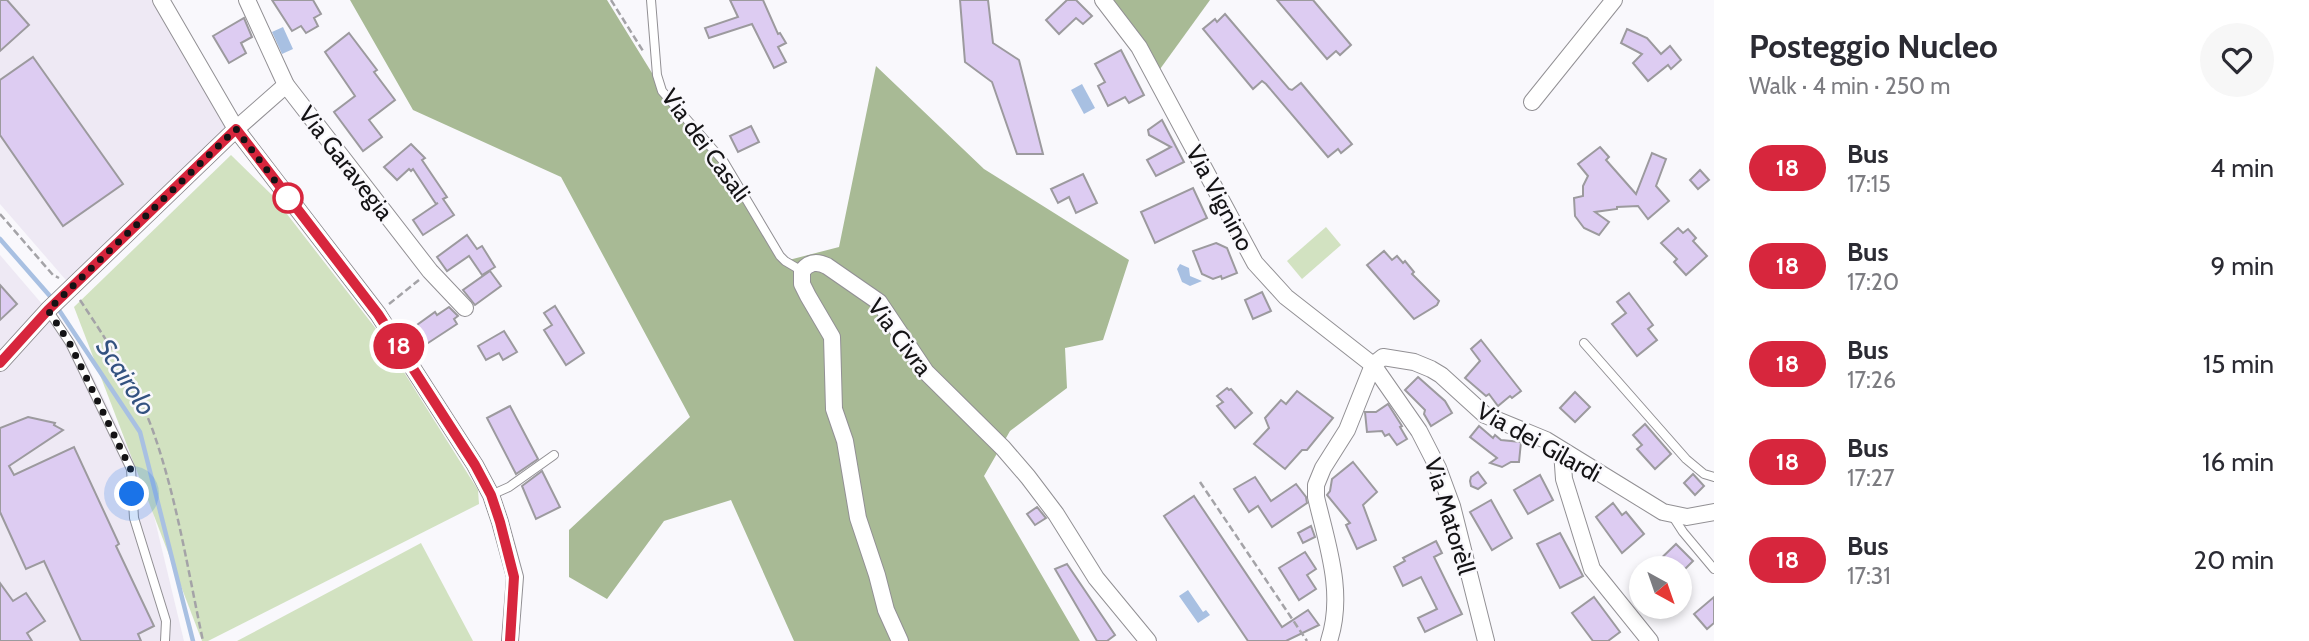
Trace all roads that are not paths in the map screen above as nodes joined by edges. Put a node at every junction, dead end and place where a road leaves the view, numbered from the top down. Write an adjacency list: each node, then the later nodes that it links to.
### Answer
1 (161, 0): 8 (street)
2 (651, 0): 9 (lane, Via dei Casali)
3 (1103, 0): 14 (street, Via Vignino)
4 (1614, 0): 7 (street)
5 (248, 2): 6 (street, Via Garavegia)
6 (286, 85): 8 (street); 10 (street, Via Garavegia)
7 (1532, 102)
8 (236, 129): 11 (street); 18 (street)
9 (802, 271): 24 (street); 25 (street, Via Civra)
10 (465, 309)
11 (48, 310): 13 (street); 22 (lane)
12 (1584, 342): 17 (lane)
13 (0, 363)
14 (1373, 365): 15 (street, Via dei Gilardi); 26 (street); 27 (street, Via Matorèll)
15 (1562, 450): 20 (street, Via dei Gilardi); 28 (street)
16 (554, 455): 18 (lane)
17 (1714, 477)
18 (491, 495): 23 (street)
19 (1714, 512): 20 (street, Via dei Gilardi)
20 (1672, 515): 21 (lane)
21 (1714, 569)
22 (165, 641)
23 (510, 641)
24 (900, 641)
25 (1148, 641)
26 (1329, 641)
27 (1486, 641)
28 (1650, 641)

